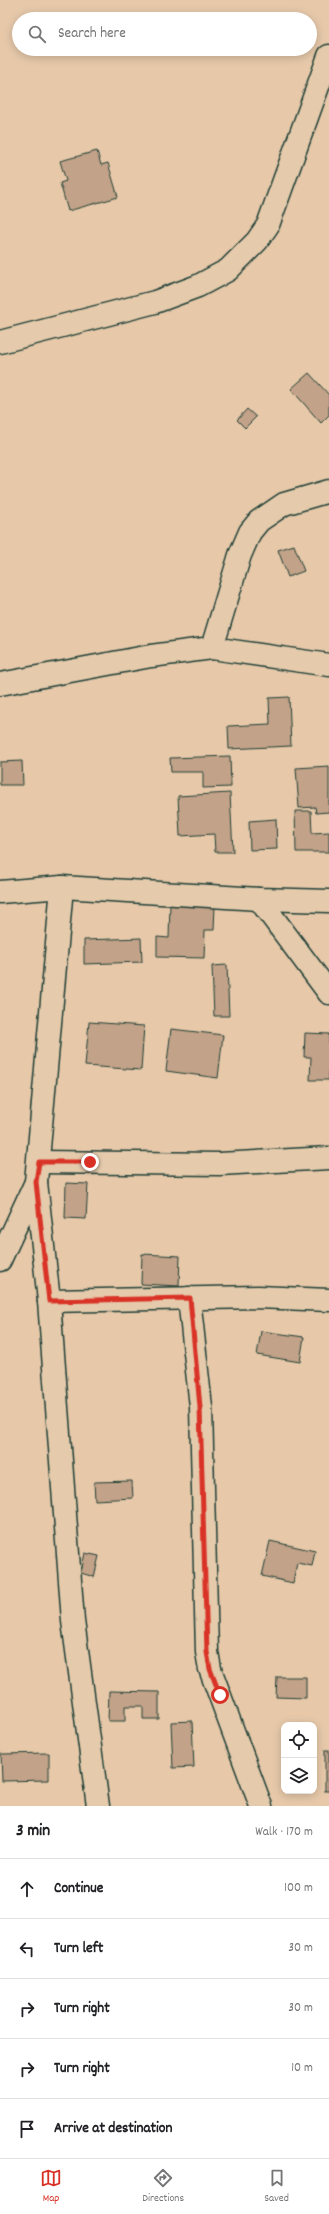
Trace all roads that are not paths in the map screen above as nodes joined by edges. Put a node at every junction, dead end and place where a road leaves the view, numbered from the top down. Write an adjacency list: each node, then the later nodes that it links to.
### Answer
1 (329, 56): 2 (street)
2 (0, 342)
3 (329, 491): 4 (street)
4 (212, 648): 5 (street); 6 (street)
5 (329, 665)
6 (0, 684)
7 (62, 887): 8 (street); 9 (street); 13 (street)
8 (0, 892)
9 (259, 899): 10 (street); 11 (street)
10 (329, 901)
11 (329, 993)
12 (329, 1158): 13 (street)
13 (38, 1172): 14 (street); 17 (street)
14 (0, 1260)
15 (190, 1298): 16 (street); 17 (street); 19 (street)
16 (329, 1300)
17 (49, 1301): 18 (street)
18 (98, 1806)
19 (261, 1806)

